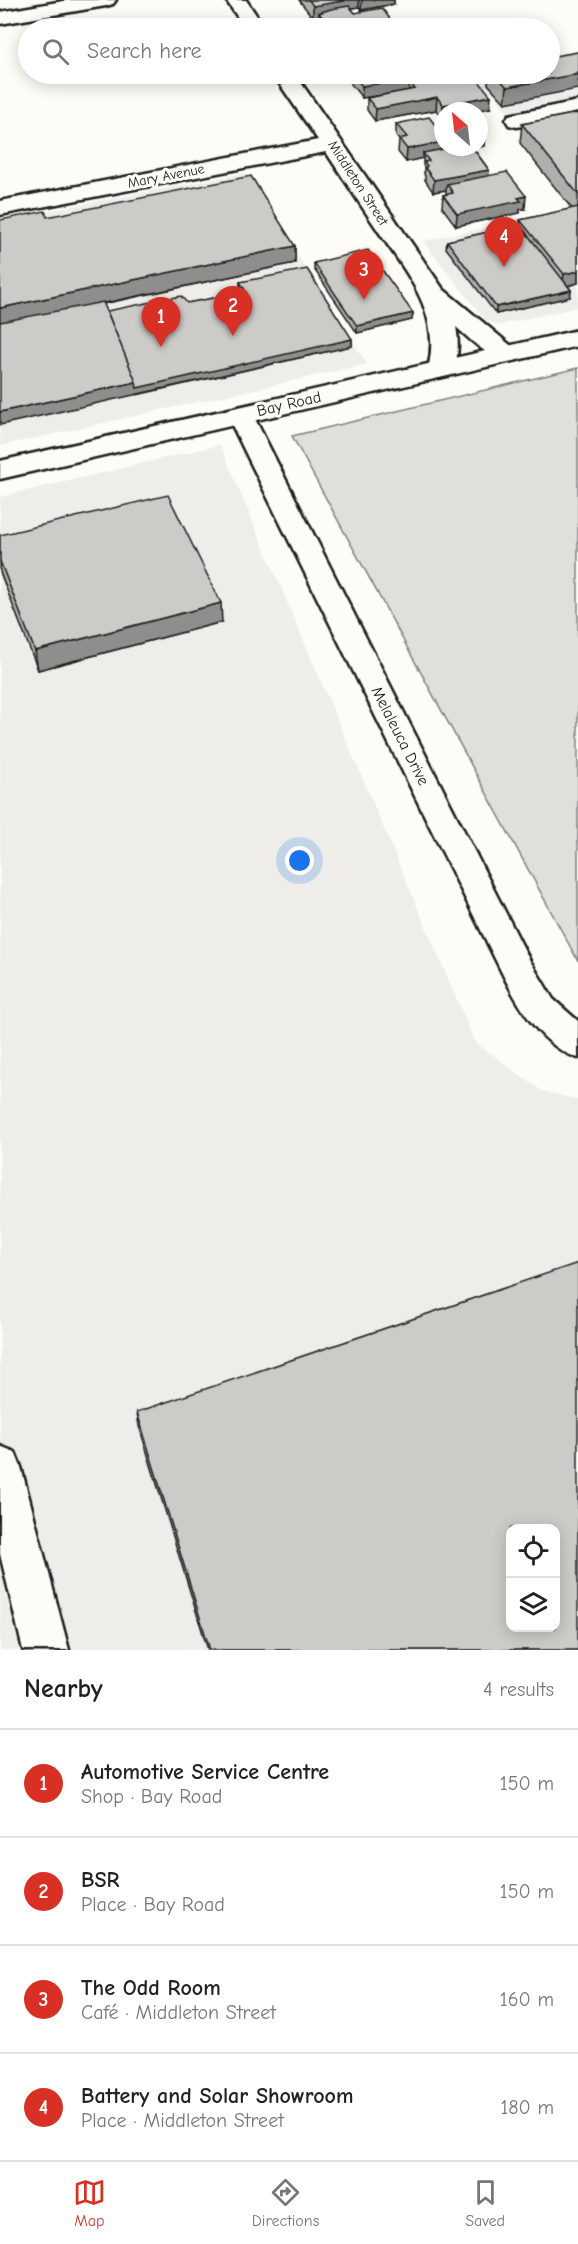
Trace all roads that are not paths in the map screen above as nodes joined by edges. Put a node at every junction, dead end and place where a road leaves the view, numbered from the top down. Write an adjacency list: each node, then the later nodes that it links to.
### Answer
1 (106, 0): 3 (street)
2 (236, 0): 4 (street)
3 (0, 18)
4 (248, 18)
5 (291, 84): 8 (street, Middleton Street)
6 (578, 108): 7 (street)
7 (517, 120)
8 (333, 144): 9 (street, Mary Avenue); 10 (street, Middleton Street)
9 (0, 208)
10 (432, 292): 12 (street, Middleton Street); 13 (street, Middleton Street)
11 (578, 338): 12 (street, Bay Road)
12 (508, 354): 13 (street, Bay Road)
13 (441, 369): 14 (street, Bay Road)
14 (240, 415): 15 (street, Bay Road); 16 (street, Melaleuca Drive)
15 (0, 470)
16 (578, 1043)
17 (0, 1467): 18 (street)
18 (46, 1650)

